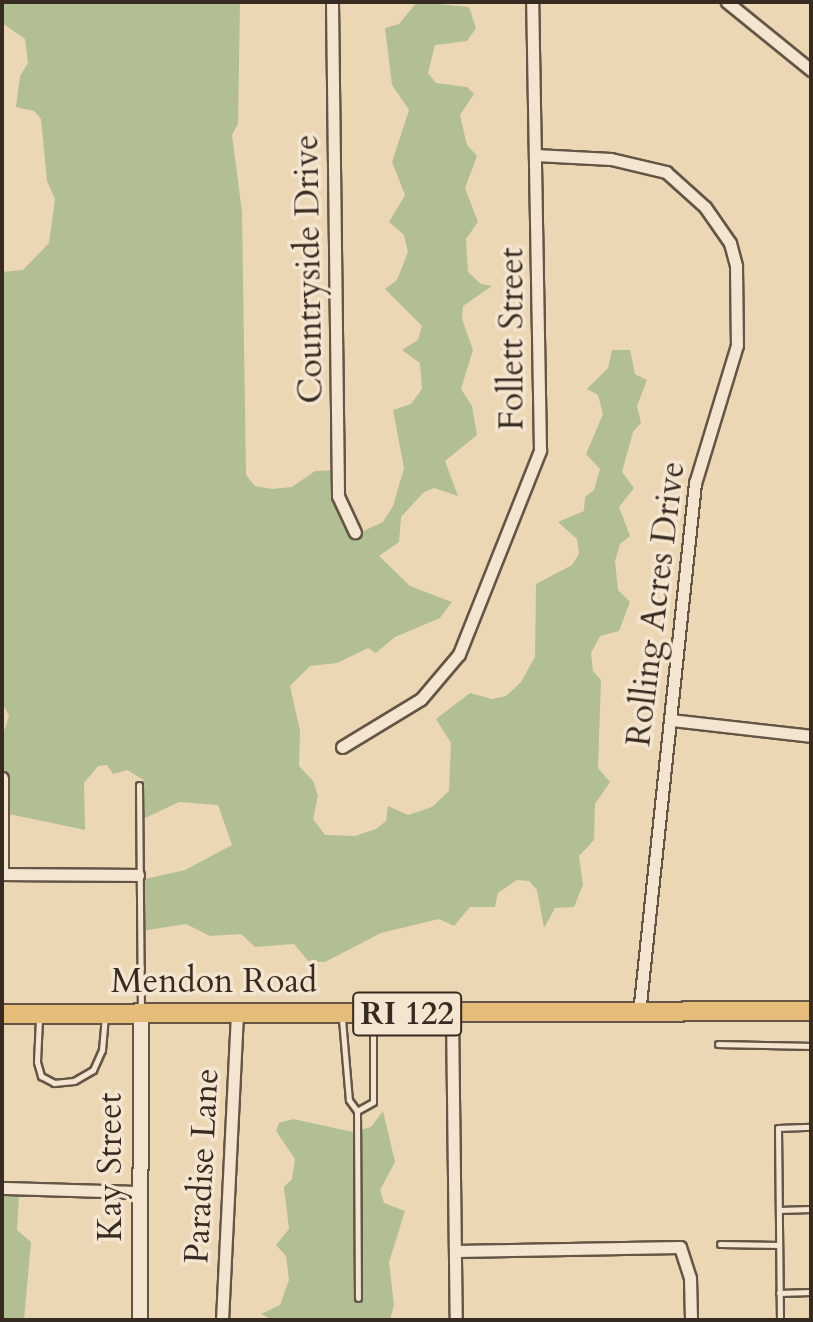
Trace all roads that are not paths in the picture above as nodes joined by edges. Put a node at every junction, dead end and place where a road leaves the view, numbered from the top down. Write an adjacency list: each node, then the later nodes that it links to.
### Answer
1 (332, 2): 6 (street, Countryside Drive)
2 (532, 2): 5 (street, Follett Street)
3 (727, 2): 4 (street)
4 (811, 70)
5 (535, 155): 7 (street, Rolling Acres Drive); 9 (street, Follett Street)
6 (355, 532)
7 (671, 720): 8 (street); 15 (street, Rolling Acres Drive)
8 (811, 736)
9 (342, 747)
10 (2, 778): 12 (street)
11 (139, 785): 13 (lane)
12 (2, 874): 13 (street)
13 (138, 875): 19 (lane)
14 (811, 1011): 15 (main road, Mendon Road / RI 122)
15 (639, 1013): 22 (main road, Mendon Road / RI 122)
16 (2, 1014): 17 (main road, Mendon Road / RI 122)
17 (40, 1014): 18 (main road, Mendon Road / RI 122); 18 (lane)
18 (105, 1014): 19 (main road, Mendon Road / RI 122)
19 (141, 1014): 23 (main road, Mendon Road / RI 122); 29 (street, Kay Street)
20 (342, 1014): 21 (main road, Mendon Road / RI 122); 23 (main road, Mendon Road / RI 122); 26 (lane)
21 (373, 1014): 22 (main road, Mendon Road / RI 122); 26 (lane)
22 (452, 1014): 34 (street)
23 (237, 1015): 39 (street, Paradise Lane)
24 (718, 1044): 25 (lane)
25 (811, 1046)
26 (357, 1111): 37 (lane)
27 (811, 1127): 31 (lane)
28 (2, 1188): 29 (street)
29 (140, 1192): 38 (street, Kay Street)
30 (811, 1209): 31 (lane)
31 (779, 1210): 33 (lane)
32 (720, 1244): 33 (lane)
33 (779, 1245): 36 (lane)
34 (456, 1251): 40 (street); 41 (street)
35 (811, 1292): 36 (lane)
36 (779, 1293): 42 (lane)
37 (358, 1298)
38 (140, 1320)
39 (222, 1320)
40 (456, 1320)
41 (691, 1320)
42 (780, 1320)

